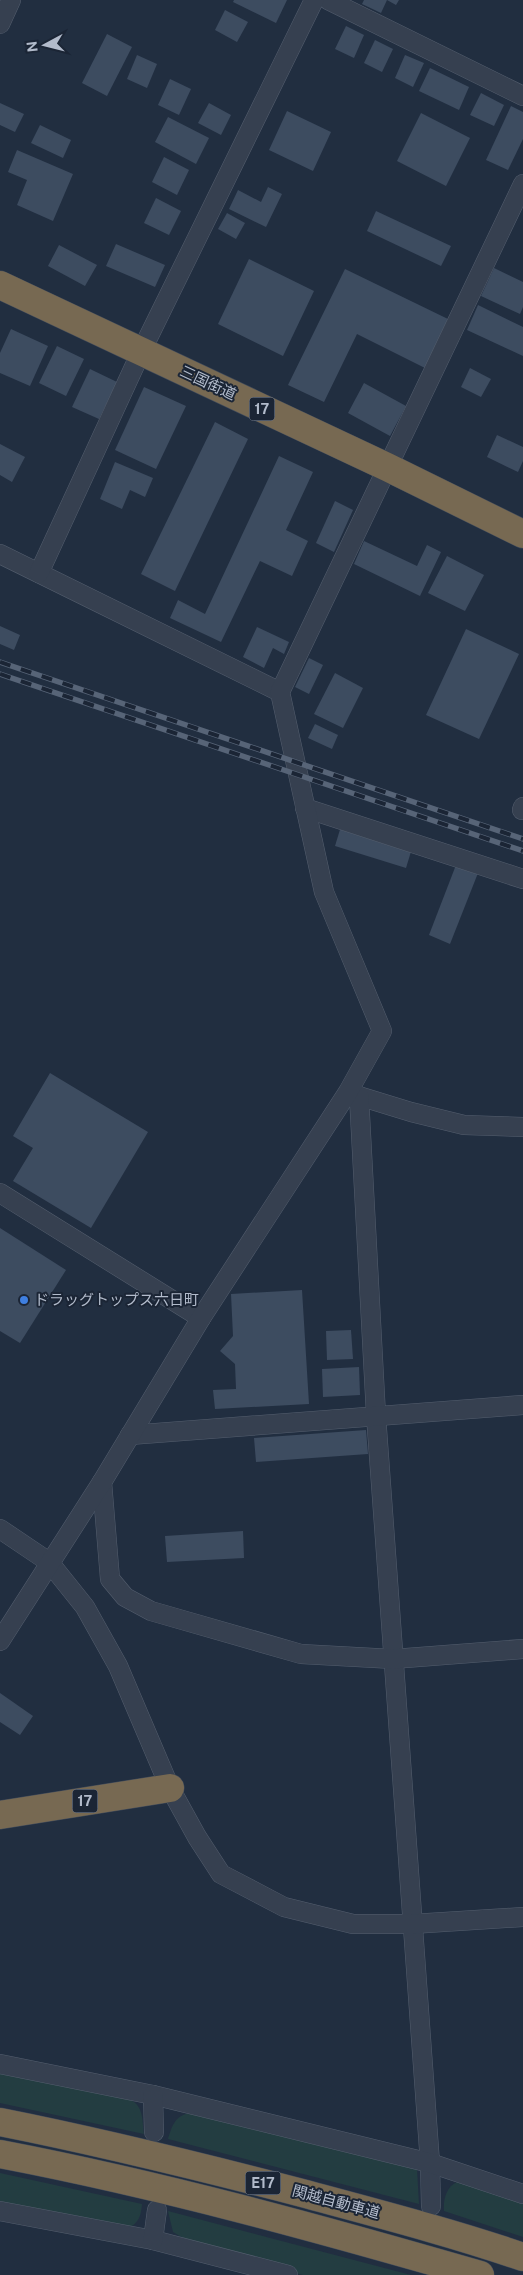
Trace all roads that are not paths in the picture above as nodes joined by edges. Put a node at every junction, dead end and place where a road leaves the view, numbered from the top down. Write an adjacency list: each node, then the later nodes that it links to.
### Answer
1 (11, 0): 4 (street)
2 (314, 0): 8 (street)
3 (328, 0): 5 (street)
4 (0, 24)
5 (523, 96)
6 (523, 184): 9 (street)
7 (0, 285): 8 (highway, 三国街道 / 17)
8 (142, 352): 9 (highway, 三国街道 / 17); 12 (street)
9 (387, 467): 10 (highway, 三国街道 / 17); 13 (street)
10 (523, 534)
11 (0, 554): 12 (street)
12 (39, 573): 13 (street)
13 (280, 692): 14 (street)
14 (305, 808): 15 (street); 16 (street)
15 (523, 879)
16 (353, 1094): 17 (street); 19 (street); 21 (street)
17 (523, 1127)
18 (0, 1192): 19 (street)
19 (201, 1318): 22 (street)
20 (523, 1405): 21 (street)
21 (376, 1415): 22 (street); 28 (street)
22 (130, 1435): 23 (street)
23 (102, 1482): 25 (street); 28 (street)
24 (0, 1529): 25 (street)
25 (49, 1562): 26 (street); 29 (street)
26 (0, 1640)
27 (523, 1649): 28 (street)
28 (393, 1659): 32 (street)
29 (170, 1788): 30 (highway, 17); 32 (street)
30 (0, 1815)
31 (523, 1917): 32 (street)
32 (412, 1924): 38 (street)
33 (0, 2064): 34 (street)
34 (153, 2095): 36 (street); 38 (street)
35 (0, 2122): 44 (highway, 関越自動車道 / E17)
36 (154, 2132)
37 (0, 2154): 46 (highway, 関越自動車道 / E17)
38 (430, 2163): 39 (street); 40 (street)
39 (523, 2194)
40 (431, 2206)
41 (157, 2210): 43 (street)
42 (0, 2211): 43 (street)
43 (153, 2240): 45 (street)
44 (523, 2257)
45 (288, 2275)
46 (480, 2275)

